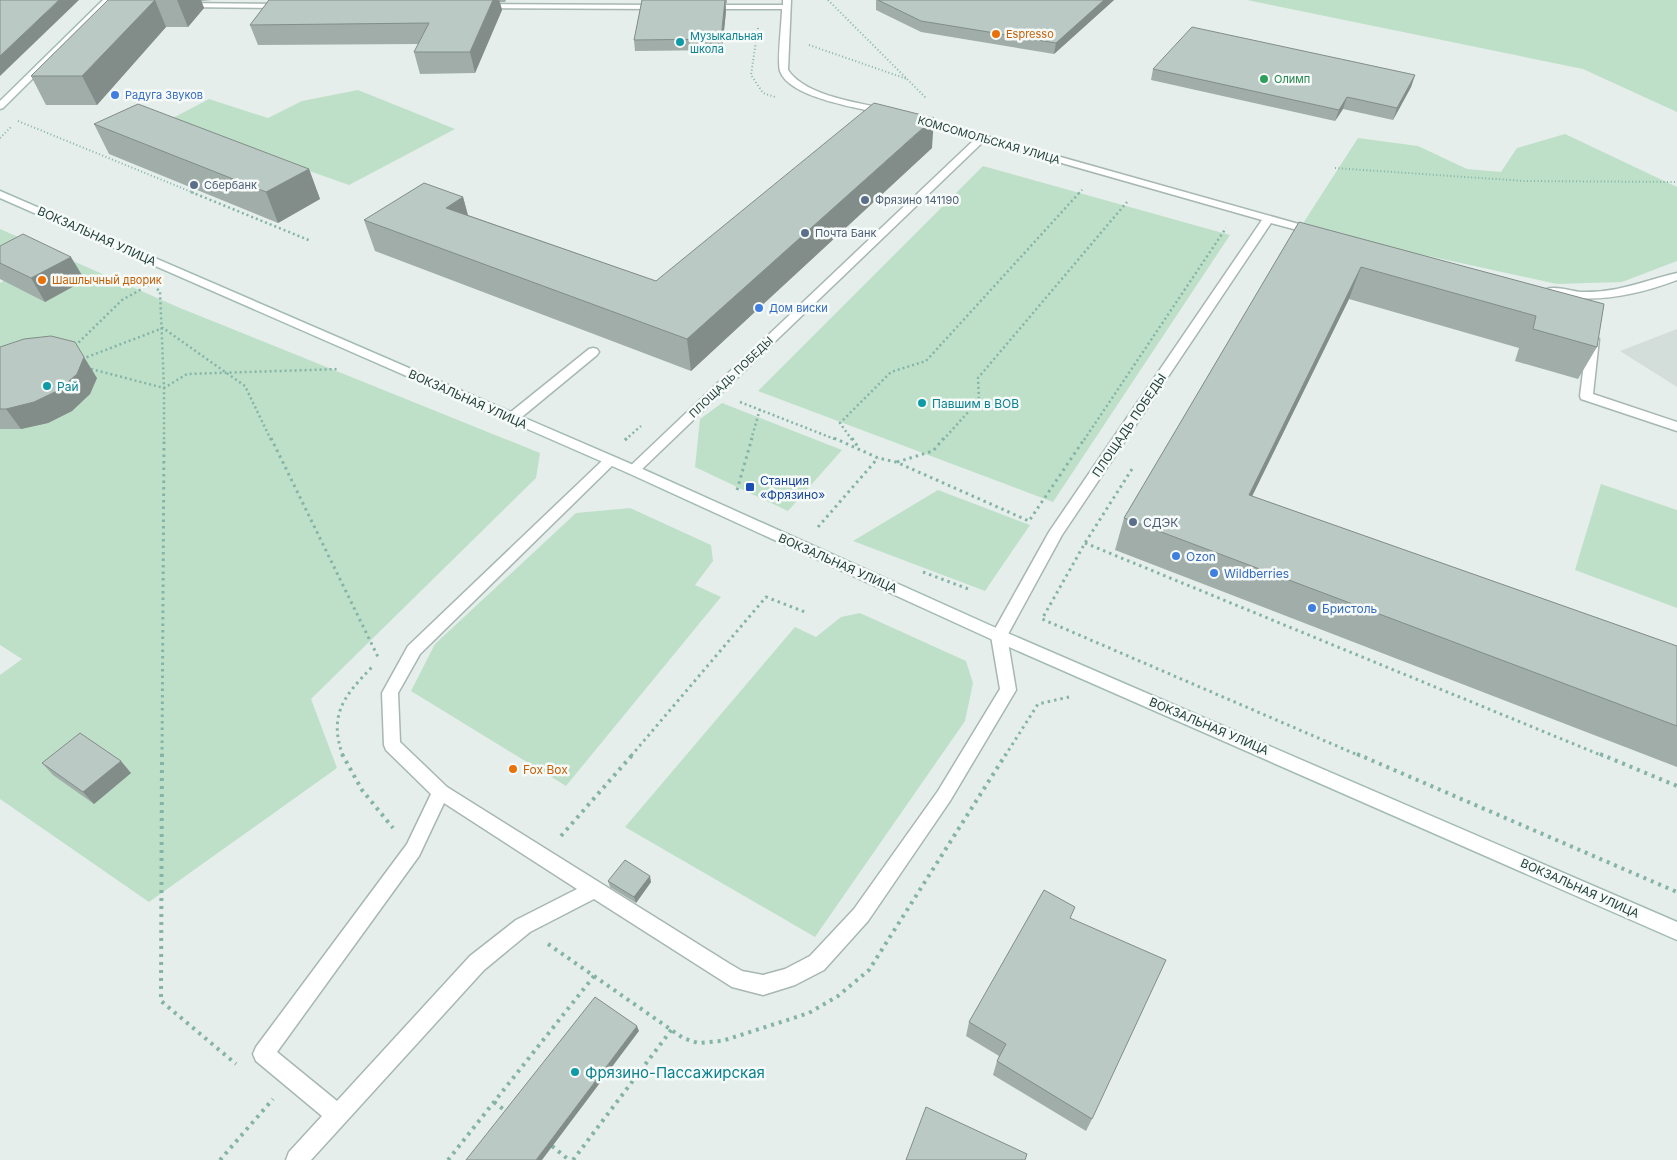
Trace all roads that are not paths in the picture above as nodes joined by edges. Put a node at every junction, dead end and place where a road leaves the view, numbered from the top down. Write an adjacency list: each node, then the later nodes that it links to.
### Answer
1 (108, 3): 8 (street)
2 (787, 4): 7 (street); 9 (street, КОМСОМОЛЬСКАЯ УЛИЦА)
3 (169, 5): 4 (street)
4 (295, 6)
5 (470, 6): 6 (street)
6 (666, 7)
7 (694, 7)
8 (0, 106)
9 (982, 138): 11 (street, КОМСОМОЛЬСКАЯ УЛИЦА); 22 (street, ПЛОЩАДЬ ПОБЕДЫ)
10 (0, 194): 19 (street, ВОКЗАЛЬНАЯ УЛИЦА)
11 (1267, 220): 12 (street, КОМСОМОЛЬСКАЯ УЛИЦА); 23 (street, ПЛОЩАДЬ ПОБЕДЫ)
12 (1330, 236)
13 (1677, 276): 15 (street)
14 (1533, 287): 15 (street)
15 (1584, 296): 16 (street)
16 (1592, 310)
17 (1594, 327): 20 (street)
18 (593, 352): 19 (street)
19 (512, 418): 21 (street, ВОКЗАЛЬНАЯ УЛИЦА)
20 (1677, 427)
21 (610, 461): 22 (street, ВОКЗАЛЬНАЯ УЛИЦА); 24 (street)
22 (633, 470): 23 (street, ВОКЗАЛЬНАЯ УЛИЦА)
23 (999, 636): 25 (street); 26 (street, ВОКЗАЛЬНАЯ УЛИЦА)
24 (441, 792): 25 (street); 27 (street)
25 (595, 889): 27 (street)
26 (1677, 931)
27 (338, 1116): 28 (street)
28 (297, 1160)

